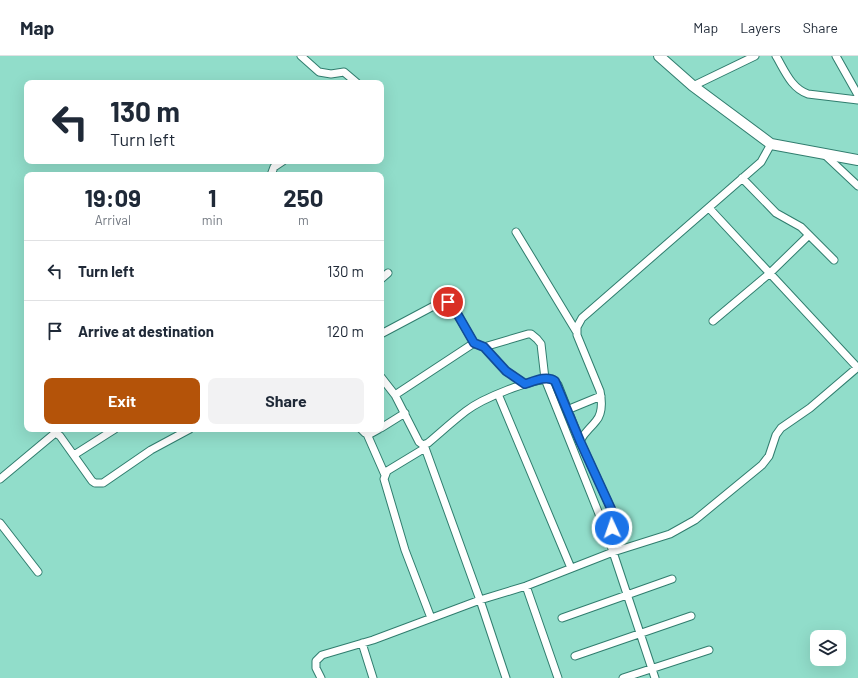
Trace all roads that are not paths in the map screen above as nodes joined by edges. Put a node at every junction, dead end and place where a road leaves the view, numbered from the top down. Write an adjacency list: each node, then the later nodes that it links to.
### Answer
1 (301, 56): 6 (street)
2 (659, 56): 7 (main road)
3 (755, 56): 7 (street)
4 (776, 56): 9 (street)
5 (836, 56): 8 (street)
6 (353, 80)
7 (693, 86): 10 (main road)
8 (858, 94)
9 (858, 100)
10 (771, 144): 11 (main road); 15 (street)
11 (825, 155): 12 (main road); 16 (street)
12 (858, 160)
13 (278, 164): 14 (street)
14 (272, 172)
15 (742, 178): 17 (street); 19 (street)
16 (858, 186)
17 (708, 208): 22 (street); 26 (street)
18 (516, 232): 26 (street)
19 (809, 235): 20 (street); 22 (street)
20 (834, 260)
21 (388, 273): 23 (street)
22 (770, 273): 24 (street); 29 (street)
23 (384, 276)
24 (713, 321)
25 (384, 332): 27 (street)
26 (577, 332): 35 (street)
27 (474, 343): 28 (street); 34 (street)
28 (484, 347): 30 (street); 32 (street)
29 (858, 367): 51 (street)
30 (545, 379): 32 (street); 36 (street); 50 (street)
31 (384, 381): 34 (street)
32 (525, 384): 33 (street)
33 (498, 394): 45 (street); 52 (street)
34 (395, 395): 37 (street)
35 (601, 396): 36 (street); 44 (street)
36 (567, 410): 44 (street)
37 (405, 413): 38 (street); 45 (street)
38 (384, 426)
39 (57, 432): 48 (street)
40 (59, 432): 46 (street)
41 (110, 432): 46 (street)
42 (184, 432): 46 (street)
43 (364, 432): 47 (street)
44 (580, 441): 50 (street)
45 (425, 447): 47 (street); 57 (street)
46 (74, 455)
47 (385, 475): 59 (street)
48 (0, 480)
49 (0, 523): 53 (street)
50 (610, 540): 51 (street)
51 (613, 552): 52 (street); 56 (street)
52 (572, 568): 55 (street)
53 (38, 572)
54 (672, 579): 56 (street)
55 (526, 586): 57 (street); 69 (street)
56 (628, 594): 60 (street); 61 (street)
57 (480, 600): 59 (street); 68 (street)
58 (692, 616): 61 (street)
59 (431, 618): 62 (street)
60 (562, 618)
61 (641, 634): 64 (street); 65 (street)
62 (362, 643): 66 (street); 67 (street)
63 (709, 650): 65 (street)
64 (575, 656)
65 (652, 668): 70 (street); 71 (street)
66 (321, 678)
67 (373, 678)
68 (506, 678)
69 (558, 678)
70 (623, 678)
71 (656, 678)

